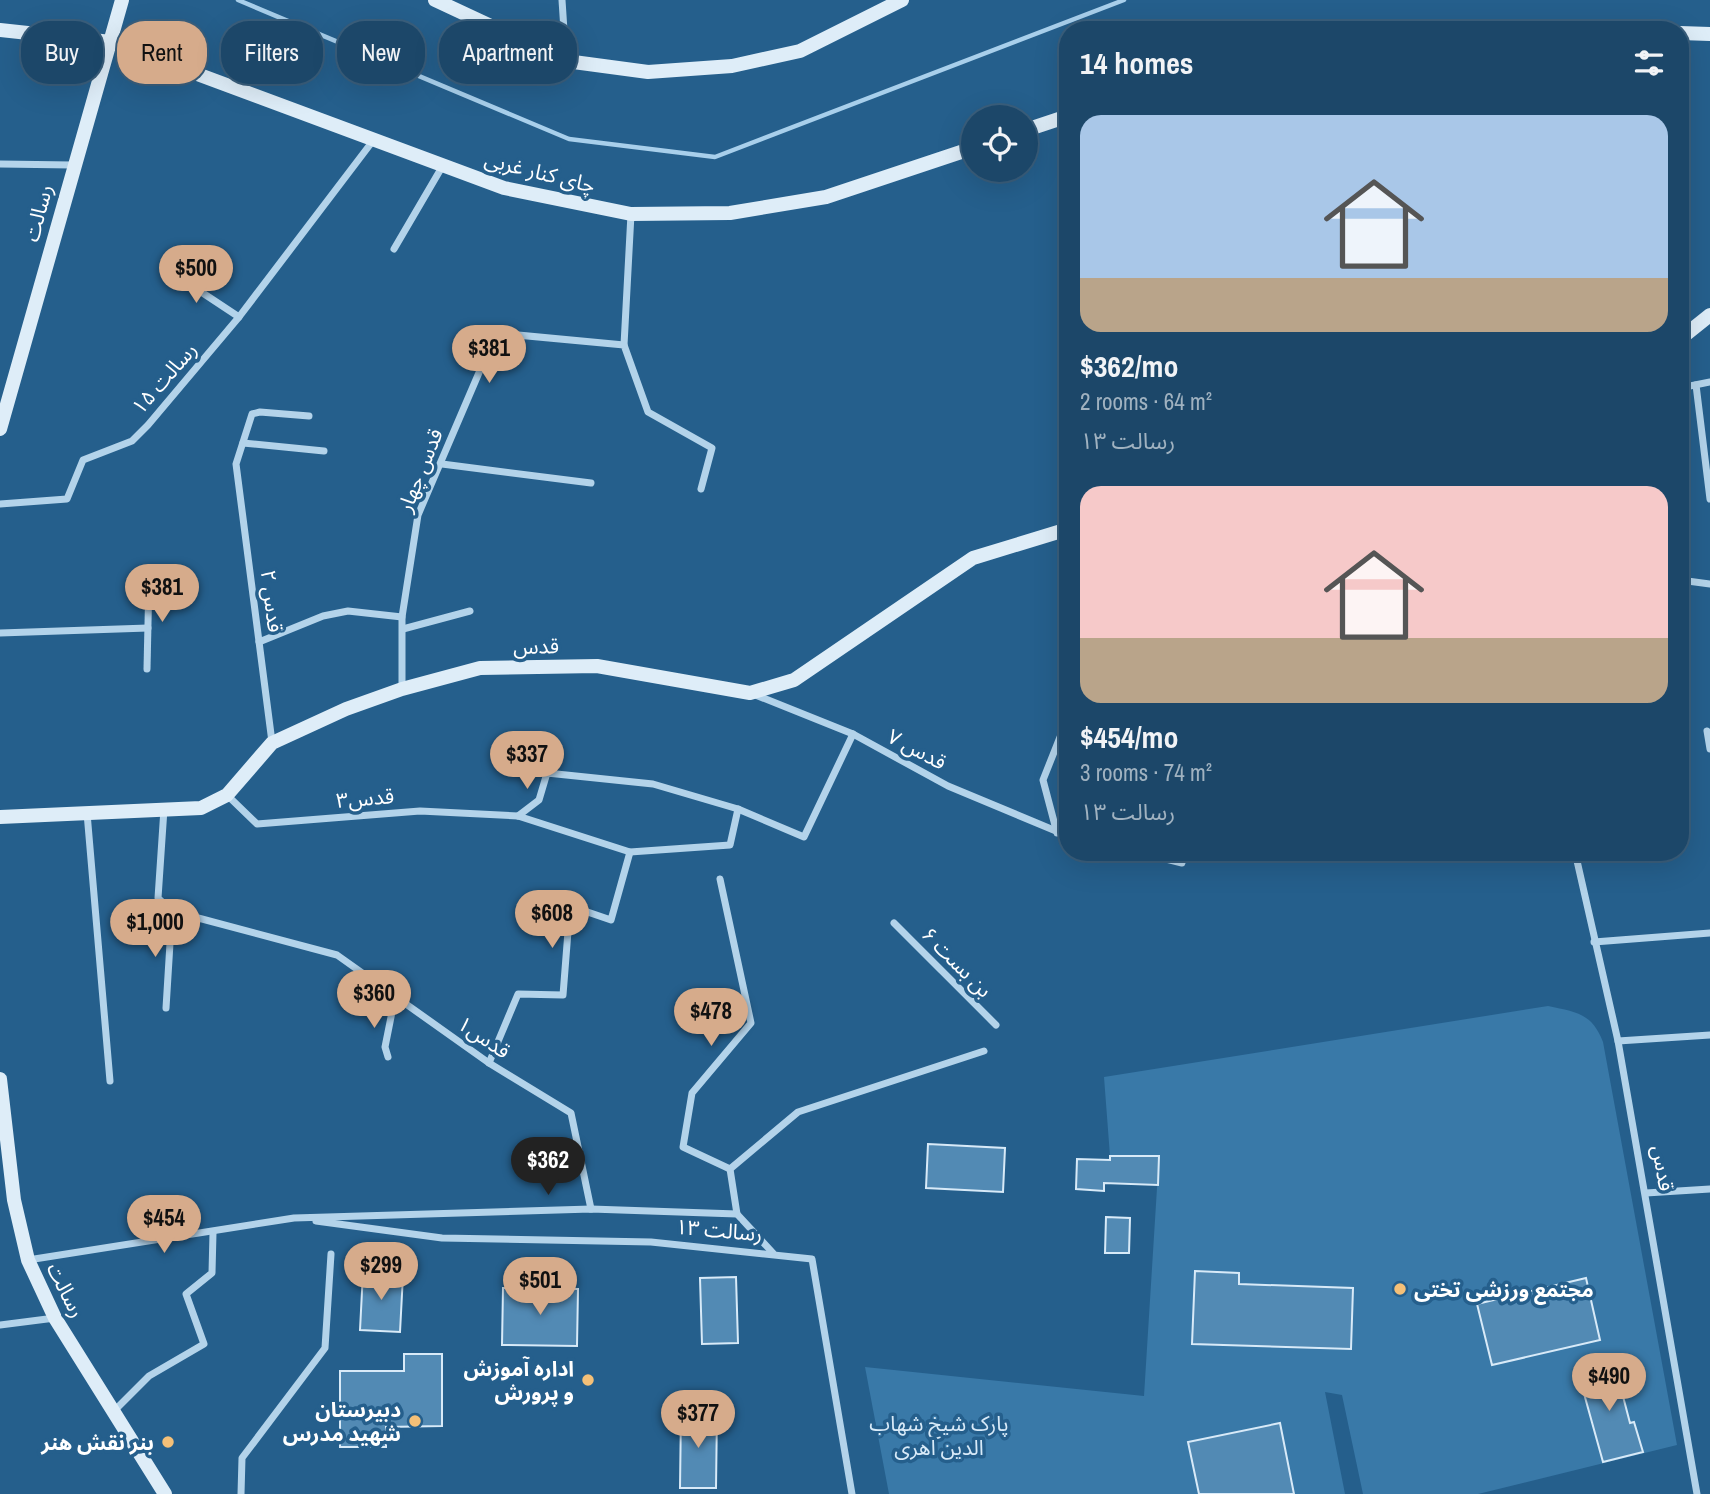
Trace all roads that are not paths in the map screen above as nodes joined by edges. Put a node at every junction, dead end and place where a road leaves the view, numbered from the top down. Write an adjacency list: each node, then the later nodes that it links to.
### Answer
1 (435, 0): 5 (street)
2 (562, 0): 6 (street)
3 (894, 2): 11 (street)
4 (121, 4): 10 (street, رسالت)
5 (480, 21)
6 (563, 21)
7 (0, 30): 10 (street, چای کنار غربی)
8 (1689, 33): 9 (street)
9 (1710, 34)
10 (111, 43): 14 (street, چای کنار غربی); 17 (street, رسالت)
11 (577, 62)
12 (1059, 119): 13 (street)
13 (1038, 126)
14 (372, 142): 18 (street, چای کنار غربی); 23 (street, رسالت ۱۵)
15 (961, 152): 19 (street, چای کنار غربی)
16 (0, 164): 17 (street)
17 (72, 165): 30 (street, رسالت)
18 (442, 167): 19 (street, چای کنار غربی); 20 (street)
19 (631, 214): 25 (street)
20 (394, 249)
21 (168, 270): 23 (street)
22 (1710, 315): 24 (street)
23 (240, 317): 37 (street, رسالت ۱۵)
24 (1689, 332)
25 (624, 345): 33 (street, قدس چهار); 35 (street)
26 (1710, 382): 27 (street)
27 (1696, 385): 28 (street); 36 (street)
28 (1689, 386)
29 (309, 416): 31 (street)
30 (0, 429)
31 (243, 443): 32 (street); 47 (street, قدس ۲)
32 (324, 451)
33 (442, 464): 34 (street); 43 (street, قدس چهار)
34 (591, 483)
35 (701, 489)
36 (1710, 499)
37 (0, 504)
38 (1059, 532): 50 (street, قدس)
39 (149, 578): 44 (street)
40 (1689, 580): 41 (street)
41 (1710, 584)
42 (470, 611): 45 (street)
43 (402, 617): 45 (street, قدس چهار); 47 (street)
44 (148, 628): 46 (street); 48 (street)
45 (403, 629): 49 (street, قدس چهار)
46 (0, 634)
47 (259, 642): 54 (street, قدس ۲)
48 (147, 669)
49 (402, 689): 50 (street, قدس); 54 (street, قدس)
50 (750, 693): 52 (street, قدس ۷)
51 (1707, 731): 55 (street)
52 (853, 734): 58 (street); 62 (street, قدس ۷)
53 (1059, 740): 62 (street)
54 (272, 743): 56 (street, قدس)
55 (1710, 749)
56 (227, 795): 57 (street, قدس); 60 (street, قدس۳)
57 (164, 809): 59 (street, قدس); 68 (street)
58 (738, 809): 60 (street); 63 (street, قدس۳)
59 (87, 813): 61 (street, قدس); 81 (street)
60 (517, 816): 63 (street, قدس۳)
61 (0, 817)
62 (1057, 833)
63 (630, 852): 79 (street)
64 (1174, 861): 66 (street)
65 (1577, 861): 71 (street, قدس)
66 (1182, 863)
67 (720, 879): 82 (street)
68 (172, 911): 72 (street, قدس۱); 73 (street)
69 (894, 923): 74 (street, بن بست ۶)
70 (1710, 933): 71 (street)
71 (1594, 942): 76 (street, قدس)
72 (395, 997): 78 (street); 79 (street, قدس۱)
73 (166, 1008)
74 (996, 1025)
75 (1710, 1035): 76 (street)
76 (1618, 1041): 84 (street, قدس)
77 (984, 1051): 82 (street)
78 (388, 1057)
79 (489, 1063): 85 (street, قدس۱)
80 (0, 1079): 91 (street, رسالت)
81 (110, 1081)
82 (730, 1169): 86 (street)
83 (1710, 1189): 84 (street)
84 (1646, 1193): 98 (street, قدس)
85 (591, 1209): 86 (street, رسالت ۱۳); 87 (street, رسالت ۱۳)
86 (737, 1214): 89 (street, رسالت ۱۳)
87 (294, 1218): 88 (street, رسالت ۱۳); 89 (street, رسالت ۱۳)
88 (213, 1234): 91 (street, رسالت ۱۳); 94 (street)
89 (773, 1253): 97 (street)
90 (331, 1254): 96 (street)
91 (28, 1261): 92 (street, رسالت)
92 (55, 1318): 93 (street); 94 (street, رسالت)
93 (0, 1325)
94 (114, 1412): 95 (street, رسالت)
95 (165, 1494)
96 (241, 1494)
97 (852, 1494)
98 (1698, 1494)

